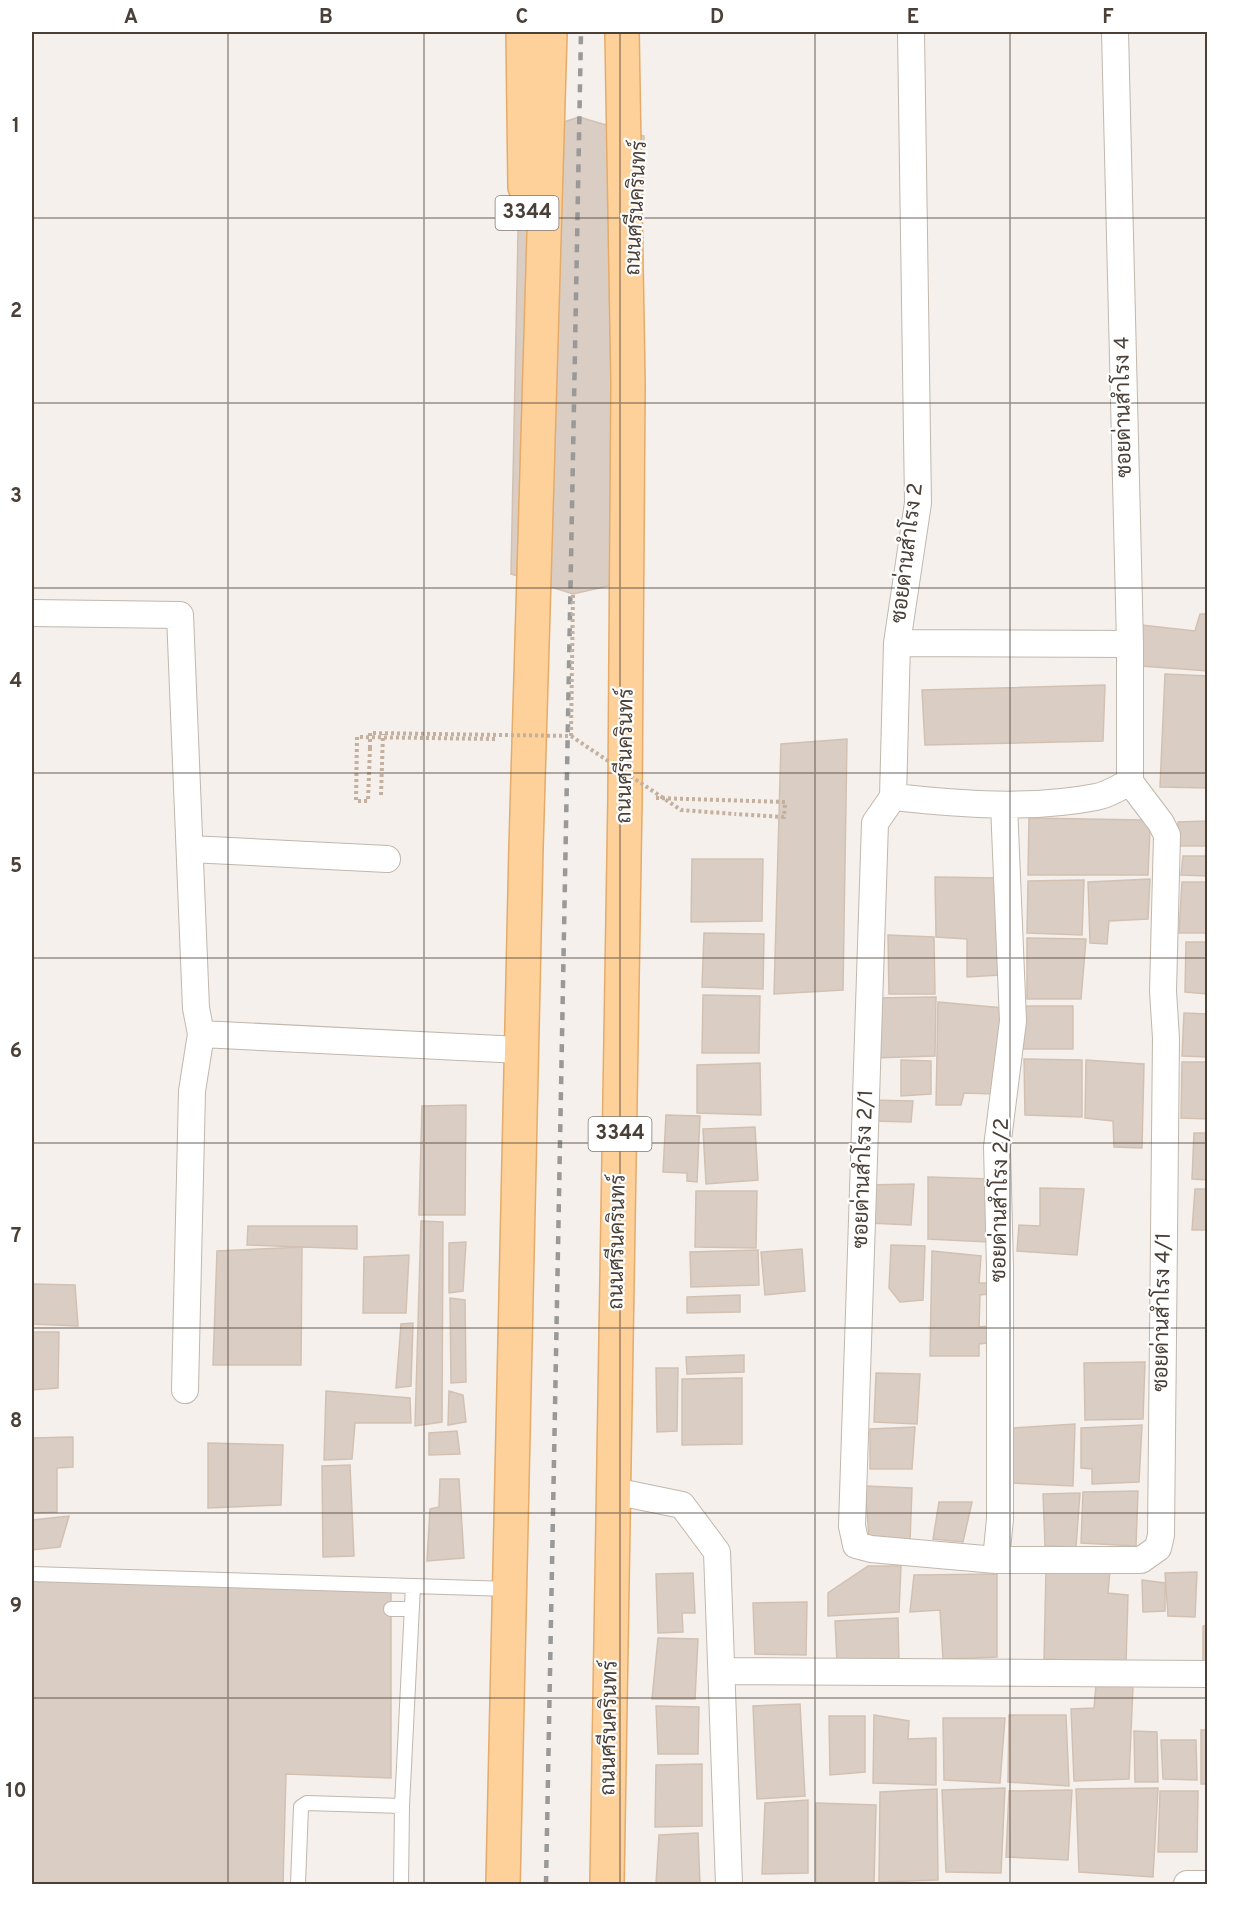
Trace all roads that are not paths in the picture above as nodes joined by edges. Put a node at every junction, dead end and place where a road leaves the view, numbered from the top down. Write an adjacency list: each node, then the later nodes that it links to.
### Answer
1 (523, 32): 8 (main road, 3344)
2 (550, 32): 8 (main road, 3344)
3 (622, 32): 7 (main road, ถนนศรีนครินทร์ / 3344)
4 (645, 32): 7 (main road, ถนนศรีนครินทร์ / 3344)
5 (911, 32): 10 (street, ซอยด่านสำโรง 2)
6 (1115, 32): 11 (street, ซอยด่านสำโรง 4)
7 (628, 384): 20 (main road, ถนนศรีนครินทร์ / 3344)
8 (538, 395): 18 (main road, 3344)
9 (32, 613): 15 (street)
10 (897, 643): 11 (street); 13 (street, ซอยด่านสำโรง 2)
11 (1130, 644): 12 (street, ซอยด่านสำโรง 4)
12 (1130, 782): 14 (street); 22 (street, ซอยด่านสำโรง 4/1)
13 (893, 797): 14 (street); 21 (street, ซอยด่านสำโรง 2/1)
14 (1005, 805): 22 (street, ซอยด่านสำโรง 2/2)
15 (190, 849): 16 (street); 17 (street)
16 (387, 859)
17 (201, 1034): 18 (street); 19 (street)
18 (522, 1050): 25 (main road, 3344)
19 (185, 1390)
20 (614, 1491): 28 (street); 34 (main road, ถนนศรีนครินทร์ / 3344)
21 (856, 1545): 22 (street, ซอยด่านสำโรง 4/1)
22 (996, 1560)
23 (32, 1574): 24 (lane)
24 (413, 1586): 25 (lane); 27 (lane)
25 (508, 1589): 33 (main road, 3344)
26 (391, 1609): 27 (lane)
27 (412, 1609): 30 (lane)
28 (722, 1671): 29 (street); 35 (street)
29 (1208, 1674)
30 (402, 1806): 31 (lane); 32 (lane)
31 (298, 1884)
32 (401, 1884)
33 (503, 1884)
34 (607, 1884)
35 (729, 1884)
36 (1187, 1884): 37 (street)
37 (1208, 1884)

